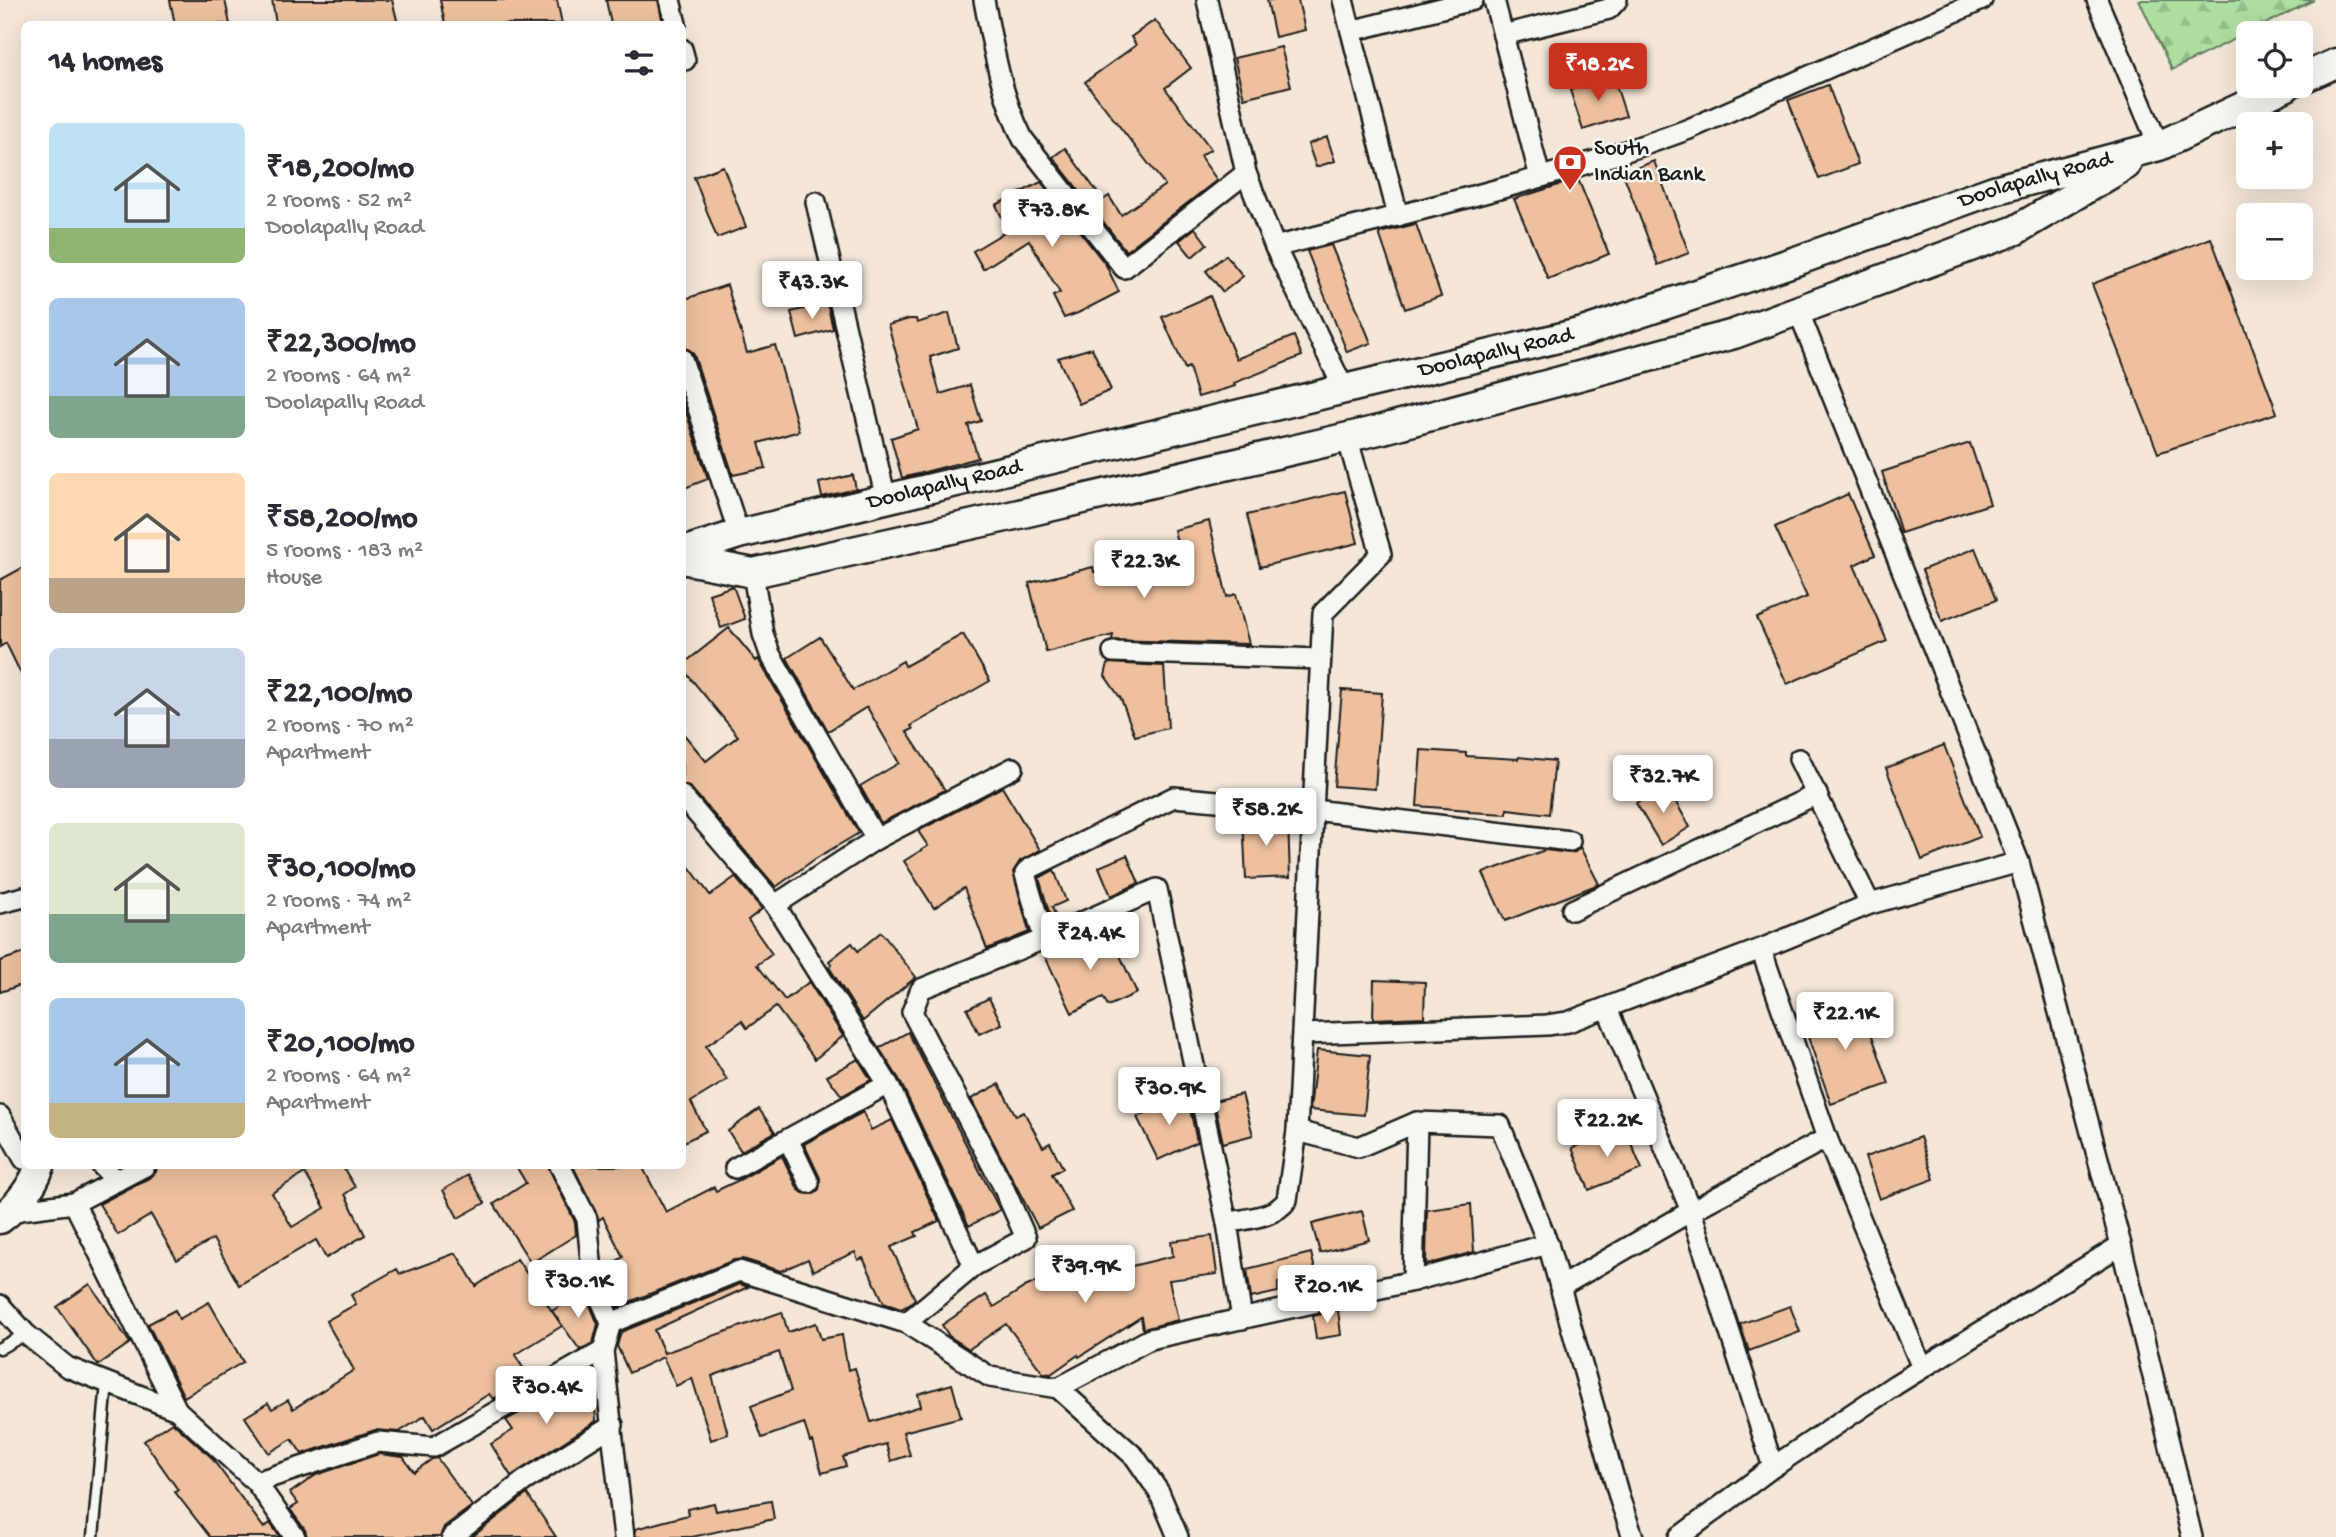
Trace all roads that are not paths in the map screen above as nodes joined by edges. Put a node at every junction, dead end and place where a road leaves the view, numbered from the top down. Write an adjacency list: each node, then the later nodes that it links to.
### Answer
1 (670, 0): 10 (street)
2 (984, 0): 17 (street)
3 (1207, 0): 17 (street)
4 (1343, 0): 11 (street)
5 (1473, 0): 11 (street)
6 (1494, 0): 12 (street)
7 (1617, 0): 12 (street)
8 (1982, 0): 18 (street)
9 (2097, 0): 16 (street)
10 (675, 21)
11 (1351, 31): 20 (street)
12 (1503, 35): 18 (street)
13 (2336, 63): 14 (main road)
14 (2313, 74)
15 (2261, 98): 16 (main road, Doolapally Road)
16 (2159, 146): 22 (main road); 24 (main road, Doolapally Road)
17 (1246, 173): 21 (street)
18 (1540, 177): 20 (street)
19 (816, 202): 26 (street)
20 (1398, 216): 21 (street)
21 (1275, 247): 24 (street)
22 (1798, 310): 25 (main road); 40 (street)
23 (686, 372): 27 (street)
24 (1344, 389): 26 (main road, Doolapally Road)
25 (1347, 437): 30 (main road); 32 (street)
26 (886, 499): 27 (main road, Doolapally Road)
27 (738, 534): 28 (main road, Doolapally Road)
28 (686, 551)
29 (686, 560): 30 (main road)
30 (753, 573): 38 (street)
31 (1113, 652): 32 (street)
32 (1320, 659): 37 (street)
33 (1799, 759): 35 (street)
34 (1013, 768): 38 (street)
35 (1817, 794): 43 (street); 45 (street)
36 (686, 801): 44 (street)
37 (1314, 810): 39 (street); 46 (street); 49 (street)
38 (876, 839): 44 (street)
39 (1570, 841)
40 (2019, 862): 43 (street); 69 (street)
41 (21, 898): 42 (street)
42 (0, 903)
43 (1870, 904): 47 (street)
44 (775, 905): 50 (street)
45 (1572, 910)
46 (1044, 939): 67 (street); 70 (street)
47 (1761, 949): 48 (street); 54 (street)
48 (1607, 1008): 49 (street); 65 (street)
49 (1303, 1034): 53 (street)
50 (887, 1084): 55 (street); 70 (street)
51 (0, 1116): 56 (street)
52 (1417, 1122): 53 (street); 68 (street); 71 (street)
53 (1297, 1131): 67 (street)
54 (1827, 1138): 65 (street); 80 (street)
55 (788, 1139): 57 (street); 63 (street)
56 (21, 1149)
57 (735, 1168)
58 (31, 1169): 66 (main road)
59 (105, 1169): 62 (street)
60 (139, 1169): 62 (street)
61 (562, 1169): 75 (street)
62 (117, 1181): 64 (street)
63 (810, 1183)
64 (74, 1203): 66 (street); 83 (street)
65 (1691, 1211): 72 (street); 85 (street)
66 (6, 1215)
67 (1227, 1223): 74 (street)
68 (1548, 1244): 71 (street); 72 (street)
69 (2121, 1245): 80 (street); 94 (street)
70 (974, 1266): 76 (street)
71 (1413, 1281): 74 (street)
72 (1560, 1287): 92 (street)
73 (0, 1305): 77 (street)
74 (1242, 1319): 82 (street)
75 (611, 1323): 76 (street); 79 (street)
76 (906, 1323): 82 (street)
77 (26, 1334): 78 (lane); 81 (street)
78 (0, 1348)
79 (603, 1351): 84 (street); 86 (street)
80 (1922, 1368): 85 (street)
81 (107, 1383): 83 (street); 87 (lane)
82 (1058, 1388): 91 (street)
83 (177, 1410): 86 (street)
84 (613, 1425): 89 (street); 90 (street)
85 (1773, 1467): 93 (street)
86 (257, 1482): 88 (street)
87 (93, 1537)
88 (295, 1537)
89 (452, 1537)
90 (624, 1537)
91 (1178, 1537)
92 (1633, 1537)
93 (1679, 1537)
94 (2192, 1537)

